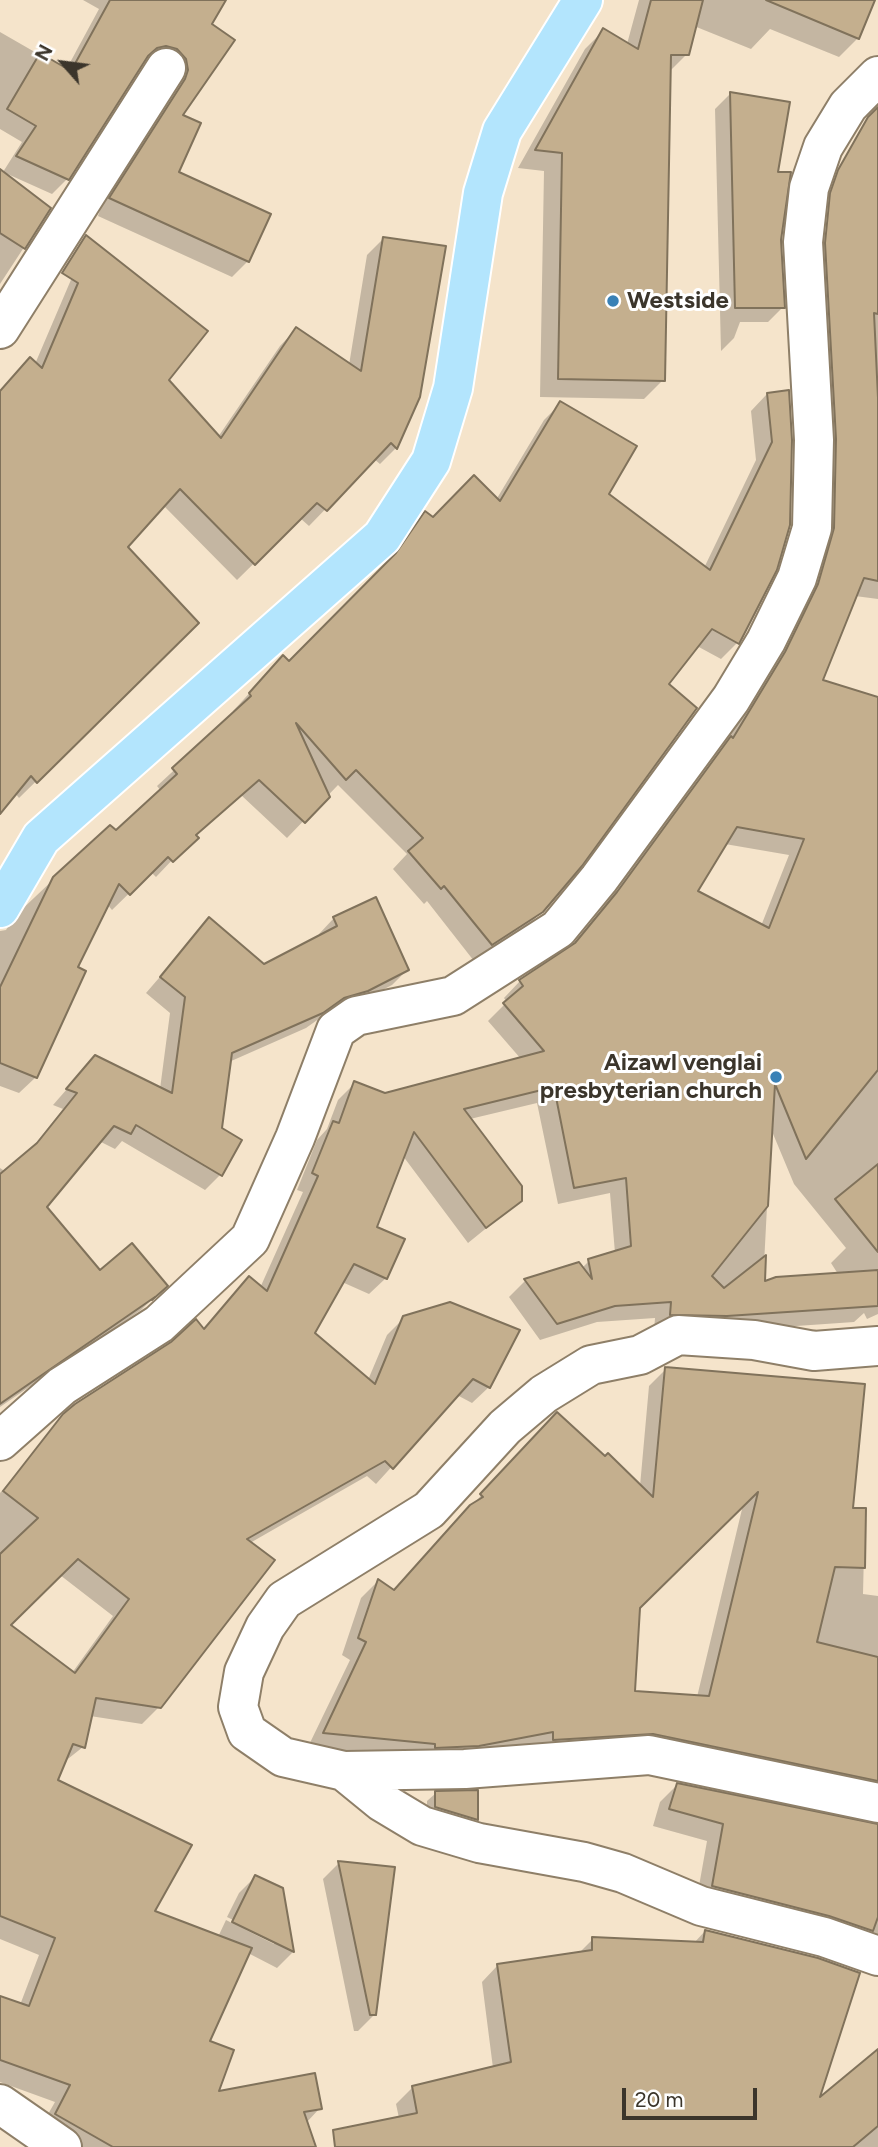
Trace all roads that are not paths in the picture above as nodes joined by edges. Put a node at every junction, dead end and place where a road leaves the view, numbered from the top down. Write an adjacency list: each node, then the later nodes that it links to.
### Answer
1 (583, 0): 5 (main road)
2 (166, 68): 4 (street)
3 (878, 76): 7 (street)
4 (0, 329)
5 (0, 908)
6 (878, 1346): 8 (street)
7 (0, 1441)
8 (344, 1771): 9 (street); 10 (street)
9 (878, 1803)
10 (878, 1956)
11 (0, 2104): 12 (street)
12 (62, 2147)

